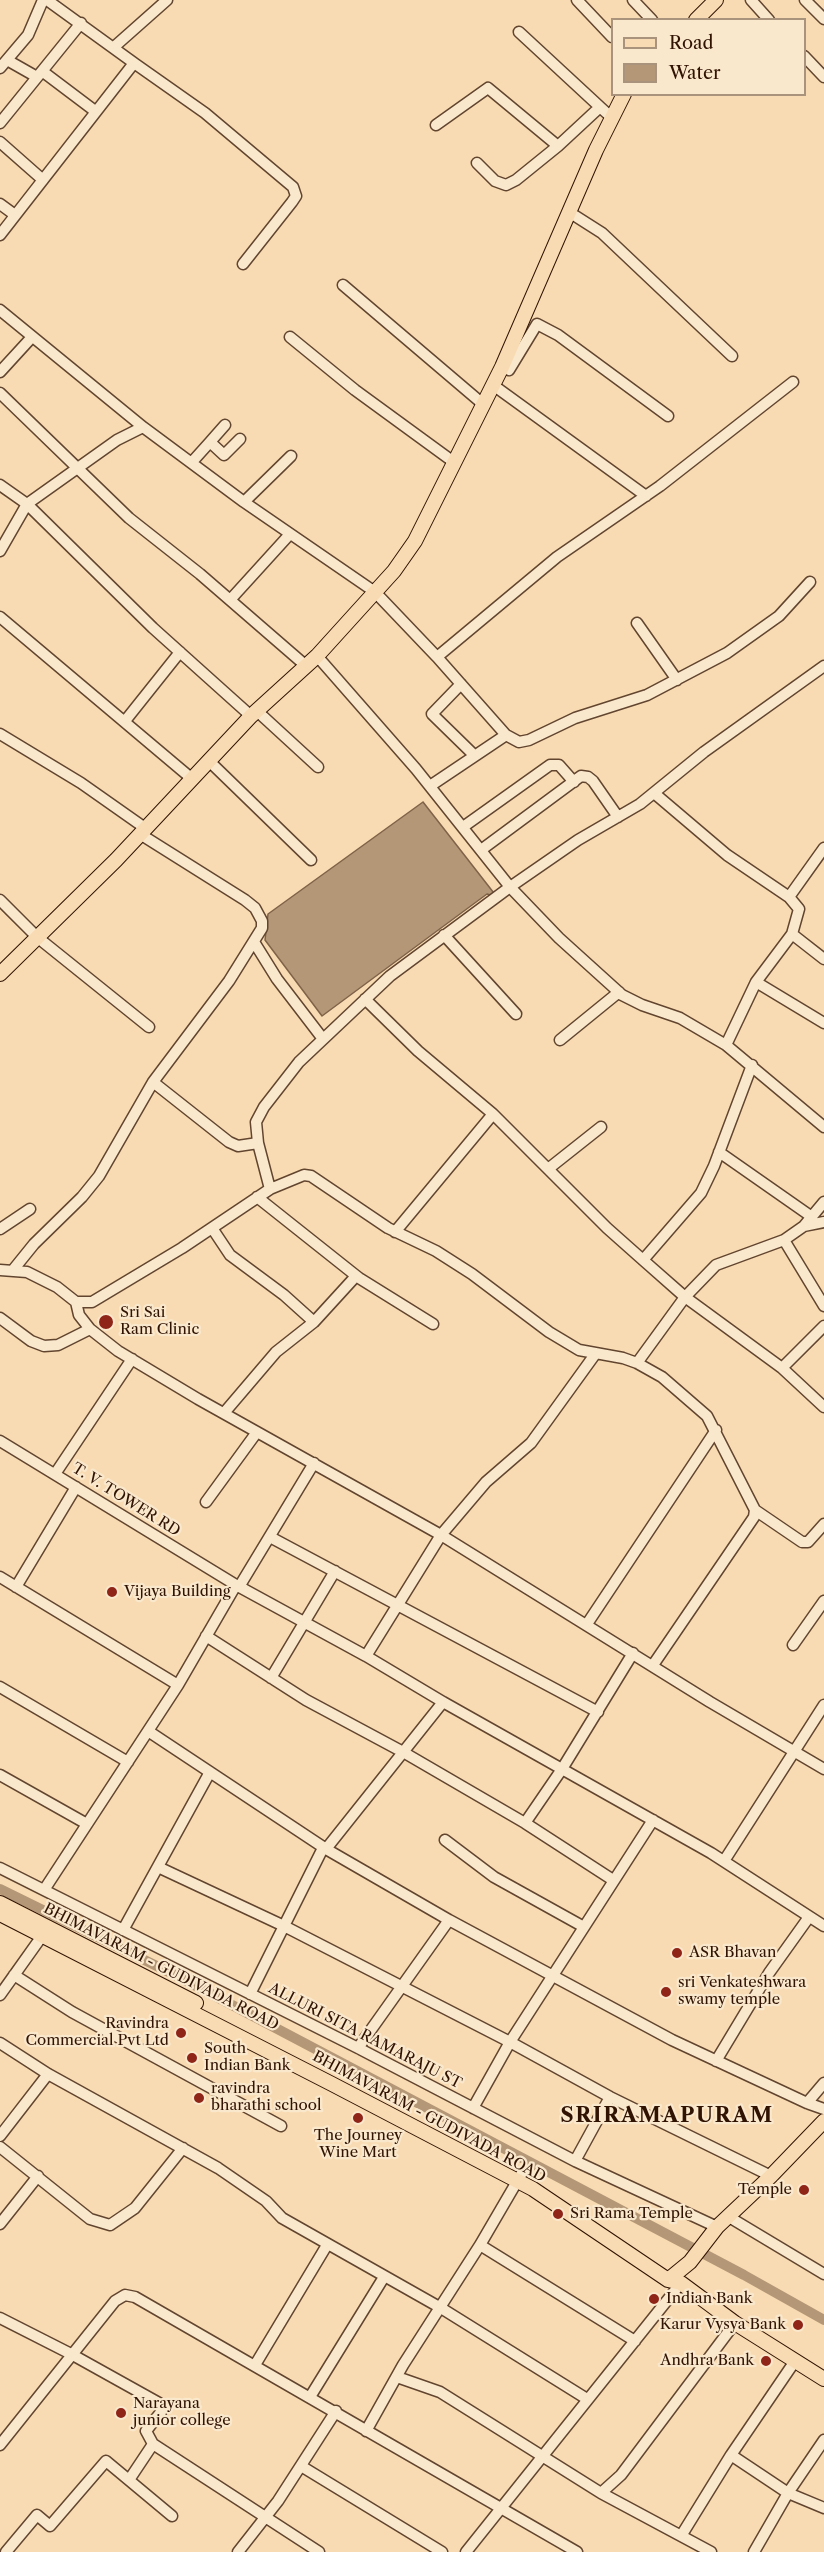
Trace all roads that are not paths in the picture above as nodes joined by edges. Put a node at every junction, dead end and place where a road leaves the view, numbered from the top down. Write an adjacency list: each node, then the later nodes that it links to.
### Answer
1 (45, 0): 12 (street); 18 (street)
2 (166, 0): 15 (street)
3 (577, 0): 14 (street)
4 (633, 0): 8 (street)
5 (716, 0): 9 (main road)
6 (751, 0): 10 (street)
7 (805, 0): 11 (street)
8 (650, 18)
9 (698, 18)
10 (767, 18)
11 (824, 19)
12 (81, 23): 15 (street); 19 (street)
13 (519, 32): 22 (street)
14 (611, 35)
15 (114, 46): 17 (street)
16 (806, 58): 20 (street)
17 (134, 63): 23 (street); 35 (street)
18 (4, 64): 19 (street)
19 (40, 74): 23 (street); 25 (street)
20 (824, 77)
21 (623, 96): 24 (main road)
22 (600, 106): 24 (street); 28 (street)
23 (95, 111): 30 (street)
24 (611, 117): 32 (main road)
25 (0, 123)
26 (436, 125): 28 (street)
27 (0, 142): 30 (street)
28 (558, 146): 29 (street)
29 (477, 164)
30 (43, 180): 33 (street)
31 (0, 204): 33 (street)
32 (568, 212): 40 (street); 41 (main road)
33 (15, 215): 34 (street)
34 (0, 235)
35 (243, 264)
36 (343, 285): 46 (street)
37 (0, 310): 38 (street)
38 (32, 337): 42 (street); 49 (street)
39 (290, 337): 54 (street)
40 (732, 356)
41 (502, 367): 44 (main road); 47 (street)
42 (0, 372)
43 (793, 382): 57 (street)
44 (493, 385): 46 (main road); 57 (street)
45 (1, 396): 55 (street)
46 (484, 405): 54 (main road)
47 (668, 416)
48 (225, 425): 51 (street)
49 (143, 427): 53 (street); 55 (street)
50 (240, 439): 51 (street)
51 (210, 442): 53 (street)
52 (291, 456): 58 (street)
53 (192, 462): 58 (street)
54 (455, 463): 63 (main road)
55 (79, 468): 59 (street); 64 (street)
56 (0, 485): 59 (street)
57 (646, 496): 69 (street)
58 (244, 502): 60 (street)
59 (27, 504): 61 (street); 67 (street)
60 (290, 534): 63 (street); 64 (street)
61 (0, 550)
62 (810, 582): 72 (street)
63 (375, 592): 68 (main road); 69 (street)
64 (230, 600): 70 (street)
65 (0, 617): 75 (street)
66 (637, 623): 72 (street)
67 (180, 652): 74 (street); 75 (street)
68 (317, 656): 70 (main road); 83 (street)
69 (437, 657): 73 (street)
70 (305, 665): 74 (main road)
71 (824, 666): 84 (street)
72 (677, 680): 77 (street)
73 (461, 684): 77 (street); 78 (street)
74 (254, 713): 79 (main road); 80 (street)
75 (125, 722): 81 (street)
76 (0, 734): 87 (street)
77 (506, 735): 78 (street)
78 (475, 756): 83 (street)
79 (208, 760): 81 (main road); 90 (street)
80 (318, 767)
81 (191, 778): 87 (main road)
82 (574, 782): 85 (street); 86 (street); 89 (street)
83 (430, 786): 86 (street)
84 (654, 793): 85 (street); 92 (street)
85 (618, 817): 91 (street)
86 (463, 827): 89 (street)
87 (143, 831): 96 (main road); 97 (street)
88 (824, 848): 92 (street)
89 (481, 850): 91 (street)
90 (311, 860)
91 (510, 887): 95 (street); 101 (street)
92 (789, 897): 94 (street)
93 (0, 900): 96 (street)
94 (792, 934): 98 (street); 100 (street)
95 (444, 935): 102 (street); 103 (street)
96 (37, 937): 99 (main road); 105 (street)
97 (254, 942): 106 (street); 110 (street)
98 (824, 959)
99 (0, 974)
100 (756, 982): 104 (street); 108 (street)
101 (619, 992): 107 (street); 108 (street)
102 (365, 999): 106 (street); 111 (street)
103 (516, 1014)
104 (824, 1023)
105 (149, 1027)
106 (323, 1039): 114 (street)
107 (560, 1040)
108 (726, 1045): 109 (street)
109 (752, 1065): 113 (street); 115 (street)
110 (153, 1082): 114 (street); 130 (street)
111 (493, 1114): 116 (street); 126 (street)
112 (601, 1127): 116 (street)
113 (824, 1127)
114 (258, 1143): 117 (street)
115 (719, 1152): 121 (street); 128 (street)
116 (548, 1169): 128 (street)
117 (270, 1189): 118 (street); 126 (street)
118 (257, 1197): 124 (street); 131 (street)
119 (824, 1202): 121 (street)
120 (30, 1209): 125 (street)
121 (812, 1217): 123 (street)
122 (824, 1222): 123 (street)
123 (804, 1227): 127 (street)
124 (212, 1228): 133 (street); 136 (street)
125 (0, 1229)
126 (395, 1232): 140 (street)
127 (784, 1240): 132 (street); 134 (street)
128 (643, 1260): 132 (street)
129 (0, 1270): 130 (street)
130 (13, 1270): 133 (street)
131 (356, 1275): 136 (street); 137 (street)
132 (685, 1297): 142 (street); 143 (street)
133 (76, 1302): 139 (street)
134 (824, 1306)
135 (0, 1318): 139 (street)
136 (314, 1322): 145 (street)
137 (433, 1324)
138 (824, 1326): 143 (street)
139 (90, 1329): 141 (street)
140 (596, 1353): 142 (street); 155 (street)
141 (132, 1359): 145 (street); 150 (street)
142 (637, 1363): 146 (street)
143 (782, 1368): 144 (street)
144 (824, 1407)
145 (224, 1413): 147 (street)
146 (716, 1430): 153 (street); 164 (street)
147 (257, 1431): 149 (street); 152 (street)
148 (0, 1441): 150 (street, T. V. TOWER RD)
149 (314, 1463): 155 (street); 156 (street)
150 (55, 1474): 151 (street, T. V. TOWER RD)
151 (76, 1487): 159 (street, T. V. TOWER RD); 160 (street)
152 (206, 1502)
153 (755, 1510): 154 (street); 169 (street)
154 (824, 1524)
155 (441, 1535): 162 (street); 164 (street)
156 (270, 1537): 157 (street); 159 (street)
157 (335, 1571): 162 (street); 163 (street)
158 (0, 1577): 160 (street)
159 (237, 1586): 163 (street, T. V. TOWER RD); 165 (street)
160 (16, 1587): 171 (street)
161 (824, 1602): 166 (street)
162 (398, 1604): 168 (street); 175 (street)
163 (306, 1623): 168 (street, T. V. TOWER RD); 170 (street)
164 (587, 1624): 167 (street)
165 (206, 1636): 170 (street); 171 (street)
166 (793, 1645)
167 (633, 1653): 169 (street); 175 (street)
168 (366, 1656): 173 (street, T. V. TOWER RD)
169 (653, 1665): 177 (street)
170 (271, 1678): 178 (street)
171 (178, 1685): 176 (street)
172 (0, 1687): 179 (street)
173 (442, 1702): 178 (street); 180 (street, T. V. TOWER RD)
174 (824, 1705): 177 (street)
175 (598, 1712): 180 (street)
176 (148, 1731): 179 (street); 182 (street)
177 (792, 1751): 181 (street); 189 (street)
178 (403, 1752): 185 (street); 188 (street)
179 (128, 1762): 186 (street)
180 (562, 1769): 184 (street, T. V. TOWER RD); 185 (street)
181 (824, 1769)
182 (210, 1772): 188 (street); 190 (street)
183 (0, 1775): 186 (street)
184 (653, 1820): 189 (street, T. V. TOWER RD); 192 (street)
185 (525, 1823): 192 (street)
186 (87, 1824): 193 (street)
187 (445, 1840): 200 (street)
188 (325, 1848): 197 (street); 198 (street)
189 (724, 1861): 195 (street, T. V. TOWER RD)
190 (158, 1867): 198 (street); 201 (street)
191 (0, 1868): 193 (street, ALLURI SITA RAMARAJU ST)
192 (613, 1880): 200 (street)
193 (44, 1890): 201 (street, ALLURI SITA RAMARAJU ST)
194 (0, 1903): 202 (main road, BHIMAVARAM - GUDIVADA ROAD)
195 (809, 1917): 199 (street, T. V. TOWER RD); 211 (street)
196 (2, 1919): 202 (main road, BHIMAVARAM - GUDIVADA ROAD)
197 (449, 1920): 204 (street); 205 (street)
198 (284, 1926): 205 (street); 206 (street)
199 (824, 1926)
200 (584, 1927): 204 (street)
201 (123, 1930): 206 (street, ALLURI SITA RAMARAJU ST)
202 (46, 1931): 203 (street); 226 (main road, BHIMAVARAM - GUDIVADA ROAD)
203 (14, 1975): 207 (street); 219 (street)
204 (552, 1976): 208 (street); 211 (street)
205 (401, 1988): 208 (street); 210 (street)
206 (250, 1994): 210 (street, ALLURI SITA RAMARAJU ST)
207 (0, 1995)
208 (510, 2042): 214 (street); 216 (street)
209 (0, 2043): 212 (street)
210 (357, 2048): 216 (street, ALLURI SITA RAMARAJU ST)
211 (716, 2061): 215 (street)
212 (48, 2074): 220 (street); 222 (street)
213 (824, 2082): 215 (street)
214 (610, 2097): 223 (street); 225 (street)
215 (807, 2103): 217 (street)
216 (473, 2108): 223 (street, ALLURI SITA RAMARAJU ST)
217 (824, 2109)
218 (824, 2121): 225 (main road)
219 (282, 2126)
220 (0, 2136)
221 (0, 2147): 224 (street)
222 (183, 2148): 224 (street); 230 (street)
223 (575, 2161): 229 (street, ALLURI SITA RAMARAJU ST)
224 (38, 2176): 228 (street)
225 (771, 2176): 227 (main road)
226 (519, 2177): 231 (street); 234 (main road, BHIMAVARAM - GUDIVADA ROAD)
227 (729, 2217): 229 (main road); 232 (street)
228 (0, 2224)
229 (714, 2231): 234 (main road)
230 (327, 2245): 233 (street); 241 (street)
231 (480, 2245): 235 (street); 238 (street)
232 (824, 2274)
233 (384, 2277): 235 (street); 244 (street)
234 (675, 2279): 237 (main road, BHIMAVARAM - GUDIVADA ROAD); 238 (street)
235 (441, 2307): 242 (street); 245 (street)
236 (0, 2318): 239 (street)
237 (735, 2323): 240 (main road, BHIMAVARAM - GUDIVADA ROAD); 255 (street)
238 (635, 2340): 245 (street)
239 (71, 2354): 241 (street); 249 (street); 250 (street)
240 (795, 2361): 243 (main road, BHIMAVARAM - GUDIVADA ROAD); 251 (street)
241 (255, 2365): 244 (street)
242 (397, 2377): 247 (street); 252 (street)
243 (824, 2379)
244 (310, 2397): 246 (street)
245 (587, 2399): 252 (street)
246 (336, 2411): 247 (street); 253 (street)
247 (366, 2430): 258 (street)
248 (824, 2440): 256 (street)
249 (153, 2444): 254 (street); 260 (street)
250 (0, 2445)
251 (731, 2455): 256 (street); 261 (street)
252 (541, 2456): 255 (street); 258 (street)
253 (301, 2466): 260 (street); 265 (street)
254 (129, 2480): 259 (street); 262 (street)
255 (601, 2493): 261 (street)
256 (789, 2493): 257 (street); 269 (street)
257 (824, 2508)
258 (500, 2509): 266 (street); 267 (street)
259 (172, 2516)
260 (265, 2516): 263 (street); 264 (street)
261 (681, 2536): 268 (street)
262 (6, 2552)
263 (238, 2552)
264 (318, 2552)
265 (442, 2552)
266 (466, 2552)
267 (577, 2552)
268 (711, 2552)
269 (754, 2552)

